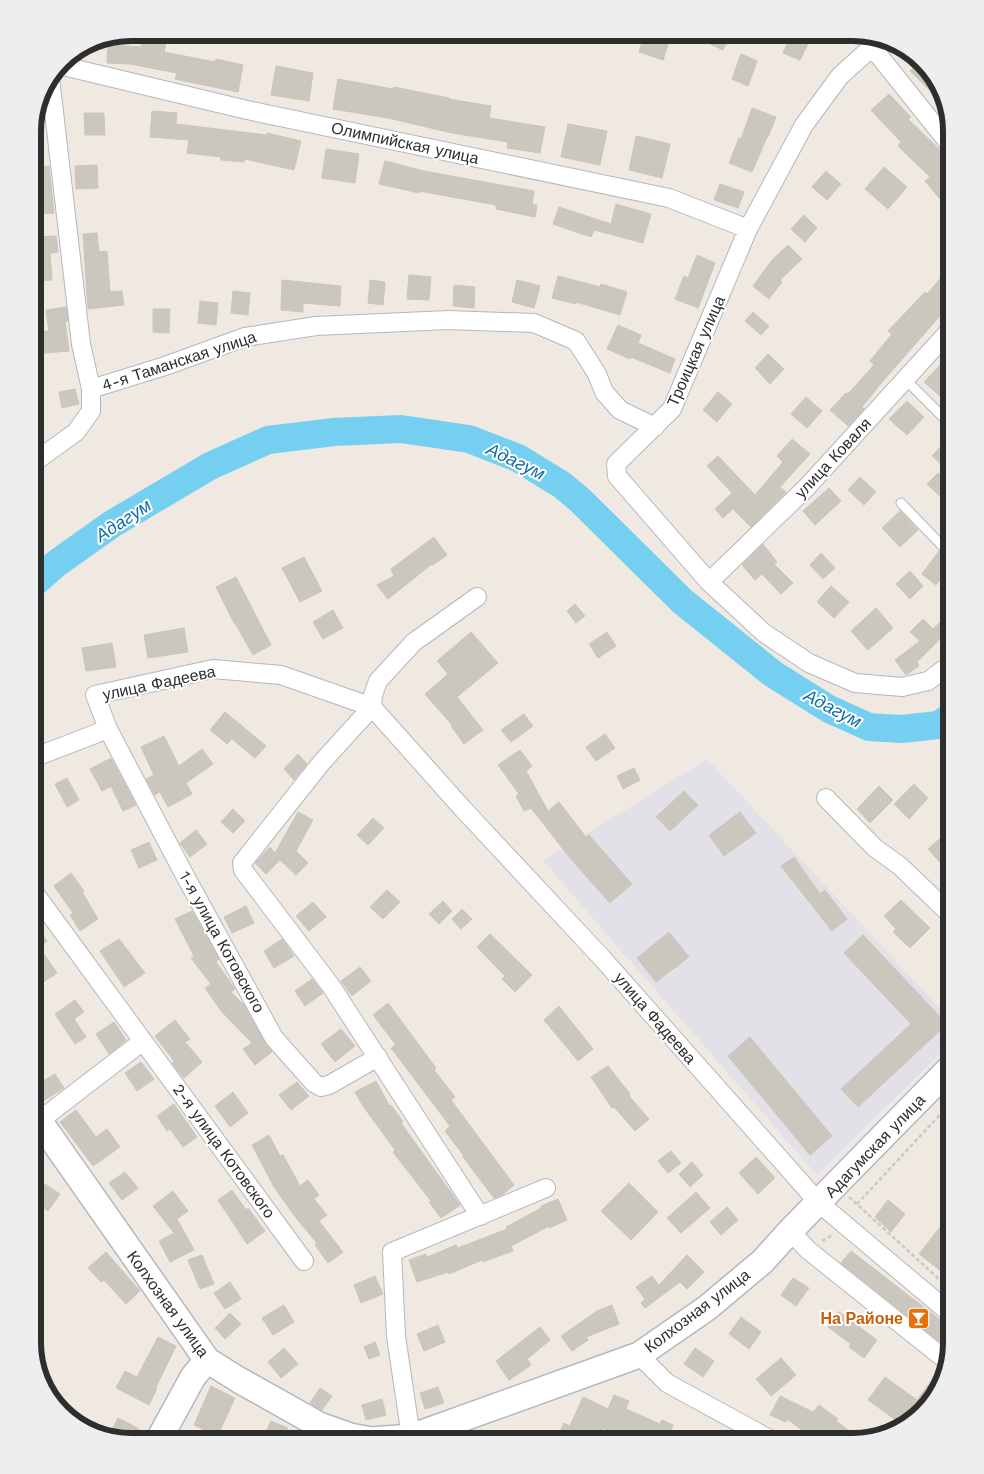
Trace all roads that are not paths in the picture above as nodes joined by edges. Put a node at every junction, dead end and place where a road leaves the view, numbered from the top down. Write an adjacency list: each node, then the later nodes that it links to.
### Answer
1 (877, 44): 4 (street); 5 (street, Троицкая улица)
2 (69, 67): 5 (street, Олимпийская улица)
3 (52, 91): 8 (street, 4-я Таманская улица)
4 (943, 134)
5 (748, 229): 10 (street, Троицкая улица)
6 (943, 339): 7 (street, улица Коваля)
7 (906, 380): 9 (lane); 14 (street, улица Коваля)
8 (90, 389): 10 (street, 4-я Таманская улица); 11 (street)
9 (943, 416)
10 (655, 428): 14 (street, Троицкая улица)
11 (41, 457)
12 (901, 503): 13 (lane)
13 (943, 546)
14 (709, 582): 16 (street, Троицкая улица)
15 (477, 597): 17 (street)
16 (943, 670)
17 (372, 707): 18 (street, улица Фадеева); 24 (street); 29 (street, улица Фадеева)
18 (108, 729): 19 (street); 24 (street, 1-я улица Котовского)
19 (41, 755)
20 (826, 798): 22 (street)
21 (41, 902): 23 (street, 2-я улица Котовского)
22 (943, 907)
23 (143, 1041): 26 (street); 32 (street, 2-я улица Котовского)
24 (378, 1057): 30 (street)
25 (943, 1076): 29 (main road, Адагумская улица)
26 (41, 1113)
27 (41, 1124): 36 (main road, Колхозная улица)
28 (546, 1188): 30 (street)
29 (819, 1203): 31 (main road, Колхозная улица); 33 (street, улица Фадеева)
30 (480, 1216): 39 (street)
31 (790, 1231): 34 (main road, Колхозная улица); 35 (street)
32 (304, 1261)
33 (943, 1306)
34 (639, 1355): 40 (main road, Колхозная улица); 41 (street, Колхозная улица)
35 (942, 1356)
36 (207, 1360): 37 (main road); 38 (main road, Колхозная улица)
37 (162, 1433)
38 (342, 1433)
39 (410, 1433)
40 (422, 1433)
41 (757, 1433)

